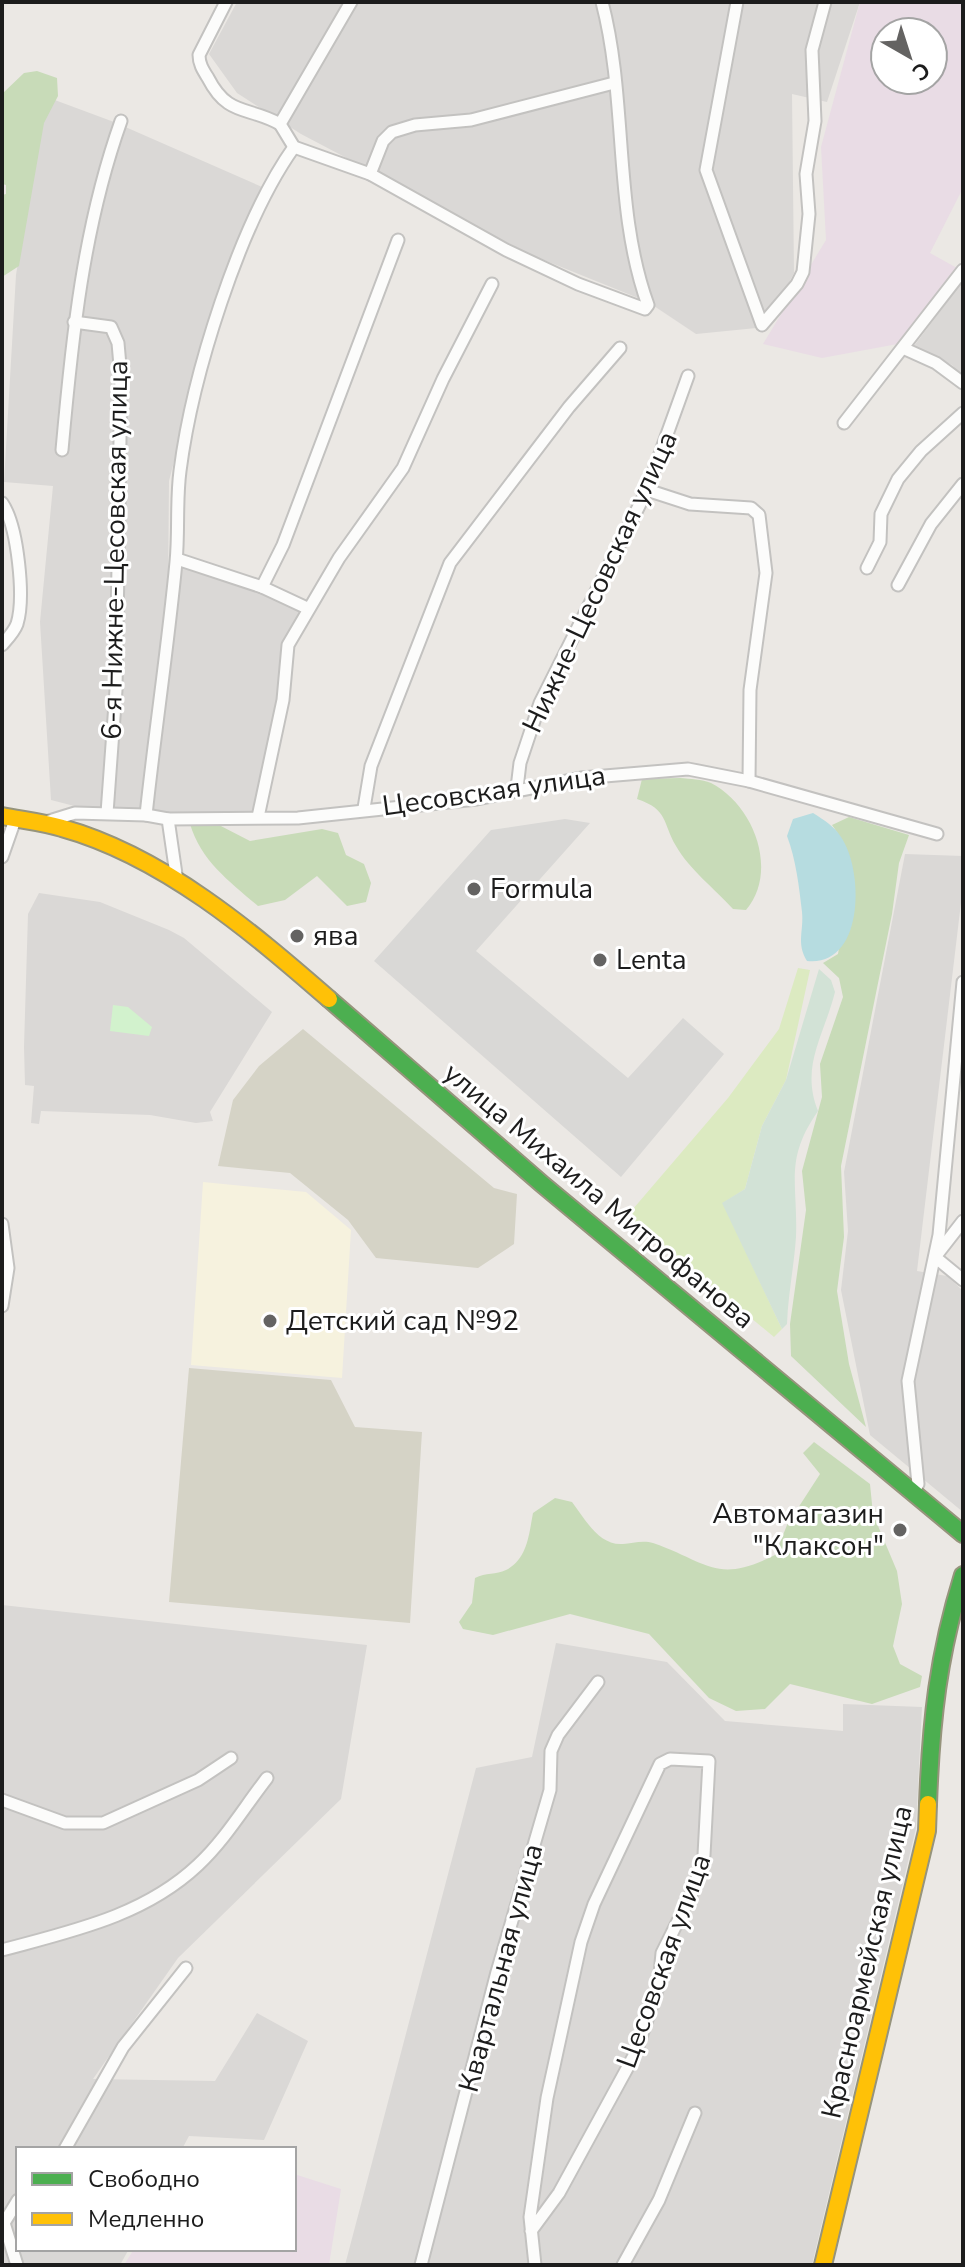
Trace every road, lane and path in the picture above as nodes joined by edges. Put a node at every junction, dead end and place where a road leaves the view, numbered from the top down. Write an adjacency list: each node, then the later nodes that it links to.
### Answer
1 (226, 2): 8 (street)
2 (351, 2): 8 (street)
3 (602, 2): 6 (street)
4 (737, 2): 5 (street)
5 (825, 2)
6 (614, 83): 10 (street); 10 (street)
7 (121, 121): 14 (street)
8 (280, 124): 9 (street)
9 (294, 147): 10 (street); 25 (street)
10 (370, 174)
11 (398, 240): 28 (street)
12 (963, 270): 16 (street)
13 (492, 284): 29 (street)
14 (74, 322): 21 (street); 34 (street, 6-я Нижне-Цесовская улица)
15 (620, 348): 33 (street)
16 (905, 349): 18 (street); 20 (street)
17 (688, 376): 23 (street, Нижне-Цесовская улица)
18 (963, 383)
19 (963, 413): 26 (street)
20 (844, 423)
21 (62, 450)
22 (963, 484): 27 (street)
23 (647, 490): 31 (street); 32 (street, Нижне-Цесовская улица)
24 (2, 503): 30 (street)
25 (177, 559): 28 (street); 35 (street)
26 (867, 568)
27 (898, 585)
28 (262, 587): 29 (street)
29 (307, 608): 37 (street)
30 (2, 645)
31 (749, 781): 32 (street, Цесовская улица); 40 (street, Цесовская улица)
32 (517, 788): 33 (street, Цесовская улица)
33 (364, 808): 37 (street, Цесовская улица)
34 (107, 813): 35 (street, Цесовская улица); 39 (street, Цесовская улица)
35 (146, 815): 38 (street, Цесовская улица)
36 (9, 816): 39 (main road, улица Михаила Митрофанова); 41 (street)
37 (258, 817): 38 (street, Цесовская улица)
38 (168, 819): 42 (street)
39 (46, 822): 42 (main road, улица Михаила Митрофанова)
40 (937, 834)
41 (2, 857)
42 (177, 881): 49 (main road, улица Михаила Митрофанова)
43 (963, 982): 46 (street)
44 (963, 1221): 46 (street)
45 (2, 1224): 48 (street)
46 (935, 1257): 47 (street); 49 (street)
47 (963, 1280)
48 (2, 1306)
49 (915, 1489): 50 (main road, улица Михаила Митрофанова)
50 (962, 1533)
51 (963, 1575): 66 (main road, Красноармейская улица)
52 (598, 1682): 63 (street, Квартальная улица)
53 (231, 1758): 55 (street)
54 (267, 1778): 56 (street)
55 (2, 1800)
56 (2, 1950)
57 (186, 1968): 59 (street)
58 (695, 2113): 65 (street)
59 (66, 2147)
60 (16, 2203): 62 (street)
61 (531, 2231): 61 (street, Цесовская улица); 64 (street)
62 (17, 2265)
63 (421, 2265)
64 (535, 2265)
65 (623, 2265)
66 (823, 2265)

